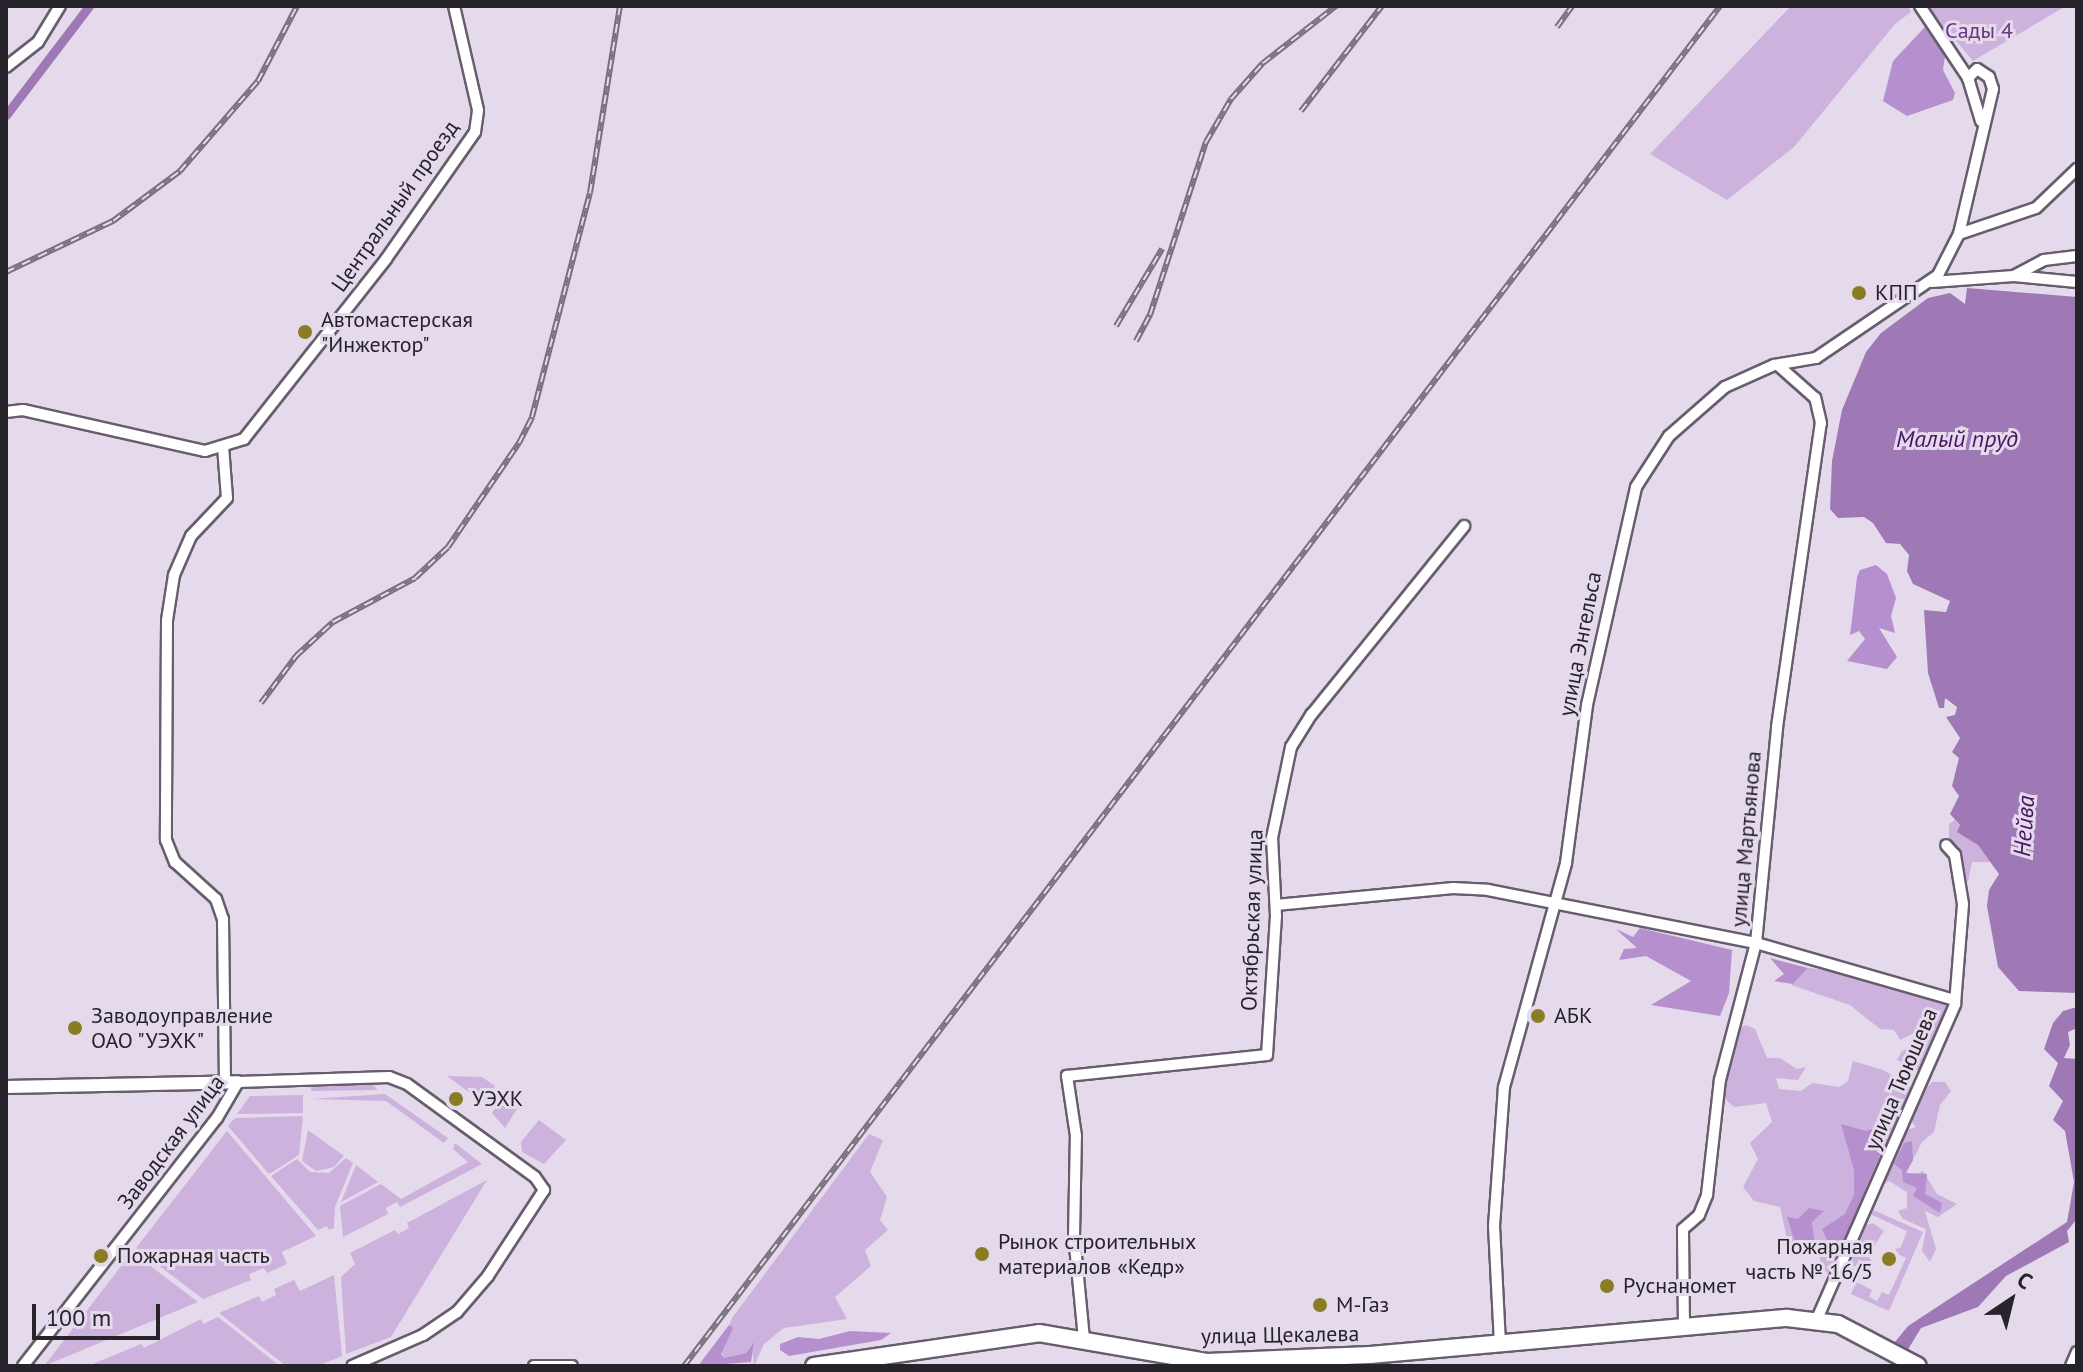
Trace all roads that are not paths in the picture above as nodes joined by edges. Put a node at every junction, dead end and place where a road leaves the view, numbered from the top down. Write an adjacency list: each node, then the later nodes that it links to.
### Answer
1 (60, 6): 4 (street)
2 (454, 6): 15 (street, Центральный проезд)
3 (1920, 6): 5 (street)
4 (6, 67)
5 (1968, 78): 6 (street, улица Энгельса); 6 (street, улица Энгельса)
6 (1981, 121): 8 (street, улица Энгельса)
7 (2077, 169): 8 (street)
8 (1959, 234): 11 (street, улица Энгельса)
9 (2077, 256): 10 (street)
10 (2014, 276): 11 (street); 12 (street)
11 (1930, 282): 13 (street, улица Энгельса)
12 (2077, 282)
13 (1774, 365): 18 (street, улица Энгельса); 20 (street, улица Мартьянова)
14 (6, 412): 15 (street)
15 (223, 446): 22 (street)
16 (1464, 526): 19 (street, Октябрьская улица)
17 (1946, 845): 21 (street, улица Тююшева)
18 (1556, 899): 19 (street); 20 (street); 27 (street, улица Энгельса)
19 (1276, 905): 26 (street, Октябрьская улица)
20 (1756, 943): 21 (street); 25 (street, улица Мартьянова)
21 (1955, 1000): 24 (street, улица Тююшева)
22 (231, 1082): 23 (street); 30 (street, Заводская улица); 31 (street, Заводская улица)
23 (6, 1087)
24 (1817, 1319): 25 (main road, улица Щекалева); 29 (main road, улица Щекалева)
25 (1684, 1327): 27 (main road, улица Щекалева)
26 (1084, 1339): 27 (main road, улица Щекалева); 34 (main road, улица Щекалева)
27 (1500, 1344)
28 (2077, 1352): 35 (street)
29 (1914, 1364)
30 (23, 1366)
31 (352, 1366)
32 (534, 1366): 33 (street)
33 (572, 1366)
34 (814, 1366)
35 (2071, 1366)

